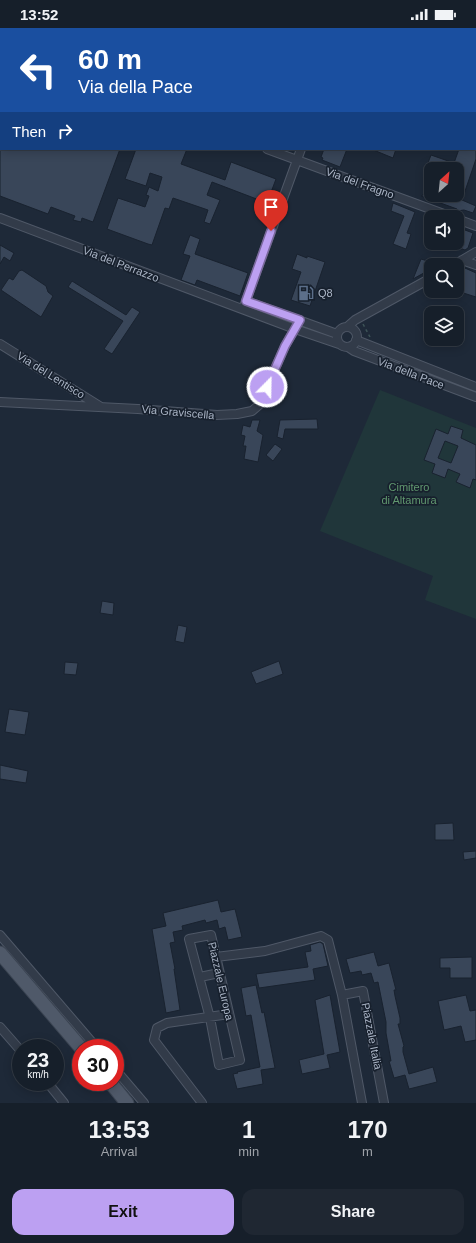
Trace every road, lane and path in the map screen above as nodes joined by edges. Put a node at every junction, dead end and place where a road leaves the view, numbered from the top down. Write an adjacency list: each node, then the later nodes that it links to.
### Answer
1 (270, 150): 3 (street, Via del Fragno)
2 (301, 150): 3 (street)
3 (297, 160): 4 (street, Via del Fragno); 13 (street)
4 (433, 210)
5 (0, 218): 14 (street, Via del Perrazzo)
6 (464, 222): 7 (street)
7 (476, 226)
8 (476, 252): 9 (street)
9 (464, 259)
10 (464, 261): 11 (street)
11 (476, 265)
12 (424, 282): 15 (street)
13 (246, 301): 14 (street); 16 (street)
14 (243, 309): 18 (street)
15 (357, 319): 17 (street); 20 (path)
16 (300, 320): 18 (street, Via Graviscella); 19 (street)
17 (350, 328): 19 (street); 21 (street)
18 (295, 329): 23 (street); 28 (street, Via Graviscella)
19 (337, 334): 23 (street)
20 (372, 339)
21 (356, 340): 24 (street); 25 (street, Via della Pace)
22 (0, 344): 28 (street, Via del Lentisco)
23 (339, 344): 24 (street)
24 (348, 347): 26 (street, Via della Pace)
25 (476, 387)
26 (476, 398)
27 (0, 402): 28 (street, Via Graviscella)
28 (101, 407)
29 (0, 935): 39 (street)
30 (0, 953): 38 (main road)
31 (216, 957): 32 (street, Piazzale Europa); 33 (street, Piazzale Europa); 34 (street, Piazzale Italia)
32 (220, 972): 33 (street); 35 (street, Piazzale Europa)
33 (200, 977): 36 (street, Piazzale Europa)
34 (342, 995): 48 (street, Piazzale Italia); 49 (street, Piazzale Italia)
35 (229, 1014): 36 (street); 36 (street, Piazzale Europa)
36 (210, 1018): 47 (street, Piazzale Europa)
37 (0, 1027): 40 (street)
38 (73, 1039)
39 (89, 1039)
40 (12, 1041)
41 (124, 1080): 46 (street)
42 (54, 1091): 44 (street)
43 (117, 1091): 45 (main road)
44 (64, 1103)
45 (127, 1103)
46 (144, 1103)
47 (202, 1103)
48 (362, 1103)
49 (384, 1103)

